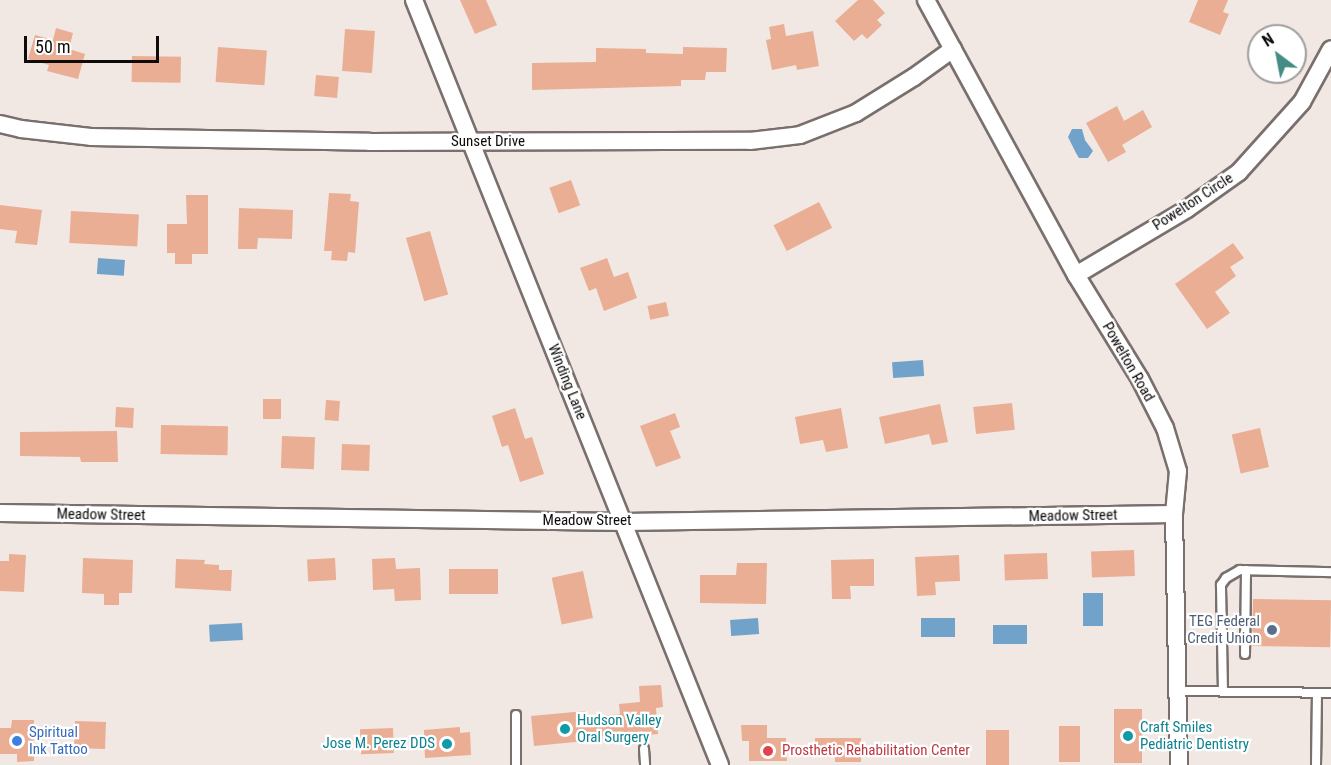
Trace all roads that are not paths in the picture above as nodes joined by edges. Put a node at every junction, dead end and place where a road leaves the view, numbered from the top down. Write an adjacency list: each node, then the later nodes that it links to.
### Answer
1 (414, 0): 6 (street, Winding Lane)
2 (926, 0): 3 (street, Powelton Road)
3 (953, 49): 6 (street, Sunset Drive); 7 (street, Powelton Road)
4 (1331, 49): 7 (street, Powelton Circle)
5 (0, 124): 6 (street, Sunset Drive)
6 (469, 142): 10 (street, Winding Lane)
7 (1076, 275): 9 (street, Powelton Road)
8 (0, 513): 10 (street, Meadow Street)
9 (1174, 514): 10 (street, Meadow Street); 14 (street, Powelton Road)
10 (624, 522): 22 (street, Winding Lane)
11 (1246, 570): 12 (lane); 13 (lane); 15 (lane)
12 (1331, 572)
13 (1245, 654)
14 (1178, 691): 15 (lane); 23 (street, Powelton Road)
15 (1223, 691): 16 (lane)
16 (1317, 693): 17 (lane); 24 (lane)
17 (1331, 693)
18 (516, 715): 20 (lane)
19 (644, 749): 21 (lane)
20 (516, 765)
21 (645, 765)
22 (720, 765)
23 (1179, 765)
24 (1316, 765)

